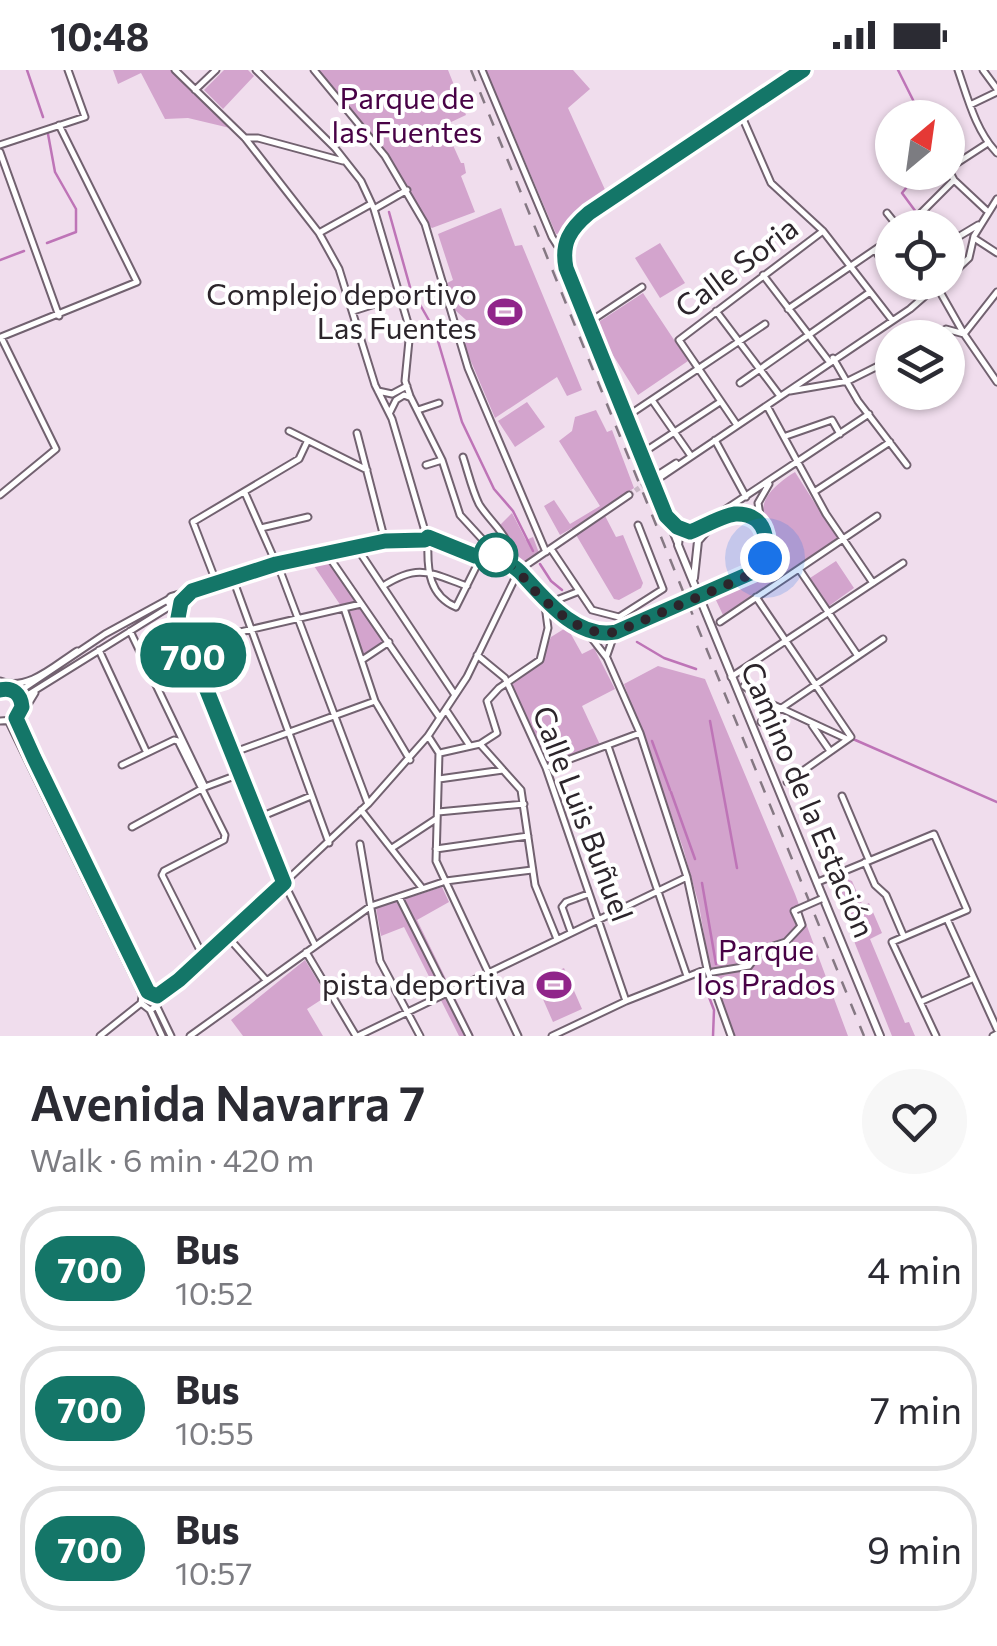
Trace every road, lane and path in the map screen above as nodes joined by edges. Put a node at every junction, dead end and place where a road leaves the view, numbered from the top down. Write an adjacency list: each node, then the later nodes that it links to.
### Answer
1 (68, 70): 14 (street)
2 (175, 70): 10 (street)
3 (216, 70): 10 (street)
4 (256, 70): 18 (street)
5 (314, 70): 21 (street)
6 (482, 70): 33 (street)
7 (803, 70): 13 (street)
8 (958, 70): 12 (street)
9 (983, 70): 11 (street)
10 (195, 90): 15 (street)
11 (997, 90): 12 (street)
12 (970, 104): 16 (street)
13 (740, 112): 29 (street); 33 (street)
14 (59, 125): 17 (street); 47 (street)
15 (245, 138): 18 (street); 30 (street)
16 (988, 144): 19 (street); 20 (street)
17 (0, 148): 47 (street)
18 (332, 152): 25 (street)
19 (997, 154)
20 (965, 158)
21 (408, 190): 25 (street); 119 (street)
22 (943, 190): 26 (street)
23 (965, 190): 27 (street)
24 (996, 202): 27 (street)
25 (373, 206): 30 (street); 42 (street)
26 (922, 210)
27 (988, 211): 28 (street)
28 (980, 224): 31 (street); 32 (street)
29 (823, 232): 37 (street); 38 (street, Calle Soria)
30 (319, 233): 45 (street)
31 (965, 233)
32 (974, 238): 35 (street); 36 (street)
33 (564, 247): 49 (street)
34 (875, 251): 37 (street)
35 (997, 253)
36 (965, 262)
37 (851, 266): 40 (street); 44 (street)
38 (763, 275): 44 (street); 46 (street, Calle Soria)
39 (642, 287): 49 (street)
40 (870, 292): 48 (street); 53 (street)
41 (997, 292): 52 (street)
42 (400, 296): 45 (street); 64 (street)
43 (917, 300): 48 (street)
44 (788, 309): 53 (street)
45 (353, 311): 65 (street)
46 (716, 312): 56 (street); 60 (street, Calle Soria)
47 (59, 316): 55 (street)
48 (892, 320)
49 (588, 323): 76 (street)
50 (764, 324): 56 (street)
51 (875, 331): 57 (street)
52 (965, 333)
53 (808, 335): 57 (street); 58 (street)
54 (965, 335): 62 (street)
55 (1, 337): 101 (street)
56 (739, 342): 58 (street); 60 (street)
57 (831, 360): 61 (street); 66 (street)
58 (760, 368): 63 (street); 67 (street)
59 (875, 368): 61 (street)
60 (698, 370): 69 (street); 70 (street)
61 (848, 381): 66 (street); 75 (street)
62 (997, 382)
63 (740, 384)
64 (407, 386): 65 (street); 68 (street)
65 (378, 391): 74 (street)
66 (787, 391): 67 (street)
67 (780, 396): 72 (street)
68 (411, 399): 73 (street); 74 (street)
69 (652, 400): 76 (street); 79 (street)
70 (720, 402): 77 (street); 79 (street)
71 (439, 403): 73 (street)
72 (766, 406): 77 (street); 82 (street)
73 (417, 410): 89 (street)
74 (390, 412): 115 (street)
75 (869, 414): 81 (street); 85 (street)
76 (626, 417): 86 (street)
77 (737, 426): 83 (street)
78 (289, 431): 84 (street)
79 (674, 432): 86 (street); 87 (street)
80 (357, 433): 93 (street)
81 (840, 434): 82 (street); 90 (street)
82 (786, 436): 90 (street)
83 (716, 440): 87 (street); 102 (street)
84 (308, 442): 93 (street); 99 (street)
85 (890, 442): 91 (street); 98 (street)
86 (640, 454): 96 (street)
87 (691, 456): 94 (street)
88 (463, 458): 125 (street)
89 (442, 460): 92 (street); 122 (street)
90 (798, 463): 95 (street); 98 (street)
91 (907, 465)
92 (426, 466)
93 (367, 470): 103 (street)
94 (660, 476): 96 (street); 97 (street)
95 (772, 480): 102 (street); 110 (street)
96 (652, 482): 97 (street)
97 (656, 490): 105 (street)
98 (814, 492): 113 (street)
99 (244, 493): 111 (street); 132 (street)
100 (629, 494): 119 (street)
101 (0, 496)
102 (746, 496): 112 (street)
103 (374, 501): 104 (street); 114 (street)
104 (365, 504)
105 (666, 516): 112 (street); 117 (street)
106 (877, 516): 113 (street)
107 (308, 517): 111 (street)
108 (711, 524): 110 (street); 112 (street); 116 (street)
109 (638, 525): 135 (street)
110 (762, 527): 147 (street, bridge)
111 (261, 528): 124 (street)
112 (691, 531): 116 (street); 117 (street)
113 (843, 539): 126 (street); 131 (street)
114 (385, 541): 115 (street); 118 (street)
115 (428, 541): 121 (street); 128 (street)
116 (697, 544): 117 (street); 130 (street, Camino de la Estación)
117 (678, 545): 130 (street, Camino de la Estación)
118 (356, 548): 120 (street); 133 (street)
119 (549, 550): 127 (street); 135 (street)
120 (327, 554): 124 (street); 139 (street)
121 (479, 557): 122 (street); 134 (street)
122 (495, 557): 125 (street)
123 (903, 562): 131 (street)
124 (277, 566): 129 (street); 142 (street)
125 (510, 566): 127 (street)
126 (799, 569): 136 (street); 141 (street)
127 (519, 570): 137 (street); 154 (street)
128 (427, 572): 133 (street); 134 (street); 134 (street)
129 (232, 579): 132 (street); 144 (street)
130 (693, 581): 158 (street, Camino de la Estación)
131 (872, 583): 141 (street)
132 (217, 584): 138 (street)
133 (383, 586): 165 (street)
134 (467, 586)
135 (577, 592): 137 (street)
136 (756, 597): 143 (street); 149 (street)
137 (547, 600): 146 (street); 159 (street)
138 (174, 604): 145 (street); 151 (street); 152 (street)
139 (362, 604): 140 (street); 150 (street)
140 (344, 608): 142 (street); 157 (street)
141 (828, 613): 149 (street); 155 (street)
142 (299, 618): 144 (street); 169 (street)
143 (720, 622)
144 (252, 629): 151 (street); 175 (street)
145 (130, 630): 153 (street); 194 (street)
146 (585, 630): 147 (street); 156 (street)
147 (616, 632): 156 (street)
148 (883, 639): 155 (street)
149 (786, 641): 158 (street); 161 (street)
150 (389, 642): 157 (street); 170 (street)
151 (188, 644): 185 (street)
152 (88, 645): 162 (street); 164 (street)
153 (98, 650): 160 (street); 184 (street)
154 (477, 655): 159 (street, Calle Luis Buñuel); 165 (street)
155 (858, 656): 161 (street)
156 (608, 658): 176 (street)
157 (362, 660): 166 (street)
158 (732, 677): 212 (street, Camino de la Estación)
159 (506, 683): 180 (street); 189 (street, Calle Luis Buñuel)
160 (44, 684): 164 (street); 177 (street)
161 (816, 685): 167 (street); 179 (street)
162 (1, 686): 164 (street)
163 (744, 686): 167 (street)
164 (19, 696): 171 (street)
165 (456, 696): 168 (street)
166 (376, 701): 169 (street); 187 (street)
167 (782, 709): 173 (street); 174 (street)
168 (446, 710): 170 (street); 181 (street)
169 (333, 716): 175 (street); 197 (street)
170 (440, 718): 178 (street)
171 (13, 720): 172 (street); 177 (street); 235 (street)
172 (0, 721)
173 (762, 722)
174 (811, 723): 179 (street); 183 (street)
175 (288, 732): 185 (street); 195 (street)
176 (640, 734): 182 (street); 210 (street)
177 (25, 736): 235 (street)
178 (428, 736): 186 (street); 187 (street)
179 (847, 739): 183 (street)
180 (480, 744): 181 (street); 190 (street)
181 (470, 746): 186 (street)
182 (608, 746): 189 (street); 215 (street)
183 (830, 751): 193 (street)
184 (148, 752): 188 (street); 194 (street)
185 (232, 753): 191 (street)
186 (439, 753): 192 (street)
187 (410, 760): 197 (street)
188 (122, 765)
189 (546, 768): 216 (street, Calle Luis Buñuel)
190 (503, 770): 192 (street); 198 (street)
191 (240, 774): 194 (street); 201 (street)
192 (439, 779): 200 (street)
193 (787, 782)
194 (204, 789): 202 (street); 228 (street)
195 (311, 796): 201 (street); 204 (street)
196 (842, 796): 208 (street)
197 (368, 804): 199 (street)
198 (524, 804): 200 (street); 203 (street)
199 (361, 810): 204 (street); 206 (street)
200 (438, 815): 206 (street); 207 (street)
201 (258, 818): 213 (street)
202 (132, 827)
203 (528, 836): 207 (street); 209 (street)
204 (328, 842): 213 (street)
205 (360, 844): 219 (street)
206 (392, 848): 214 (street)
207 (436, 849): 211 (street)
208 (867, 861): 212 (street); 221 (street); 224 (street)
209 (532, 870): 211 (street); 225 (street)
210 (687, 877): 215 (street); 229 (street)
211 (446, 881): 214 (street); 230 (street)
212 (818, 882): 250 (street, Camino de la Estación)
213 (284, 883): 223 (street); 226 (street)
214 (422, 888): 217 (street)
215 (658, 890): 220 (street); 231 (street)
216 (588, 894): 220 (street, Calle Luis Buñuel); 222 (street)
217 (399, 897): 219 (street); 234 (street)
218 (821, 899): 229 (street, bridge)
219 (371, 906): 226 (street); 238 (street)
220 (599, 918): 222 (street); 236 (street, Calle Luis Buñuel)
221 (947, 919): 224 (street); 232 (street)
222 (571, 932): 225 (street)
223 (227, 936): 228 (street); 233 (street)
224 (904, 937): 237 (street)
225 (556, 938): 230 (street)
226 (316, 944): 227 (street)
227 (306, 952): 233 (street); 244 (street)
228 (204, 958): 235 (street)
229 (710, 971): 231 (street); 249 (street)
230 (488, 973): 234 (street); 247 (street)
231 (688, 976): 236 (street)
232 (972, 979): 237 (street); 239 (street)
233 (266, 980): 243 (street)
234 (448, 992): 238 (street); 246 (street)
235 (150, 1001): 240 (street); 241 (street); 242 (street)
236 (626, 1001): 248 (street)
237 (919, 1002): 251 (street)
238 (406, 1012): 244 (street); 245 (street)
239 (996, 1033)
240 (96, 1034)
241 (162, 1036)
242 (171, 1036)
243 (190, 1036)
244 (357, 1036)
245 (420, 1036)
246 (469, 1036)
247 (518, 1036)
248 (552, 1036)
249 (731, 1036)
250 (880, 1036)
251 (936, 1036)

